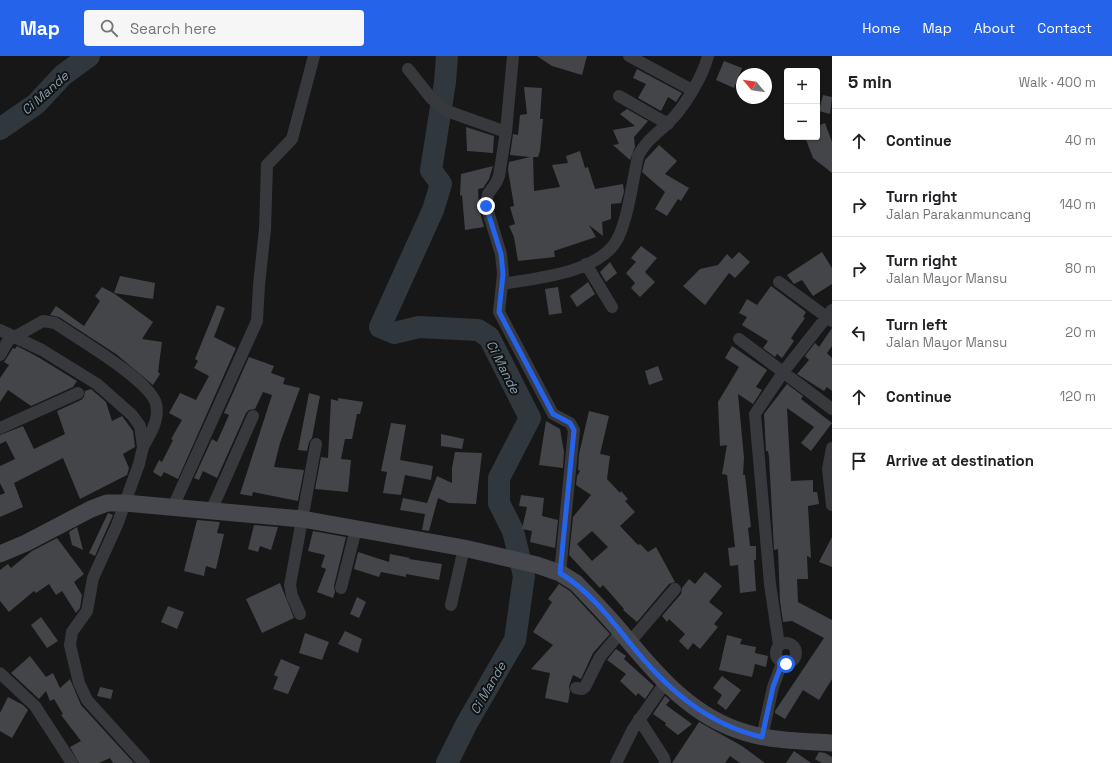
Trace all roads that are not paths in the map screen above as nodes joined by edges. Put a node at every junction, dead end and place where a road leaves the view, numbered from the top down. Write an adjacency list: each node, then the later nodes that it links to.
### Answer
1 (314, 56): 29 (street)
2 (513, 56): 9 (street)
3 (629, 56): 6 (street)
4 (708, 56): 6 (street)
5 (408, 69): 9 (street)
6 (692, 90): 8 (street)
7 (619, 96): 8 (street)
8 (668, 124): 10 (street)
9 (506, 132): 12 (street)
10 (586, 264): 12 (street); 13 (street)
11 (780, 282): 14 (street)
12 (502, 284): 35 (street)
13 (612, 307)
14 (830, 316): 19 (street)
15 (0, 330): 16 (street)
16 (8, 338): 18 (street); 25 (street); 25 (street)
17 (740, 340): 19 (street)
18 (0, 354)
19 (784, 372): 21 (street); 41 (street)
20 (78, 392): 23 (street)
21 (832, 409)
22 (253, 416): 30 (street)
23 (0, 428)
24 (316, 444): 31 (street)
25 (143, 447): 27 (street)
26 (832, 448): 28 (street)
27 (125, 503): 29 (main road); 34 (main road); 50 (street)
28 (832, 505)
29 (173, 508): 30 (main road)
30 (211, 511): 31 (main road)
31 (302, 519): 32 (main road); 39 (street)
32 (356, 529): 33 (main road); 36 (street)
33 (464, 548): 35 (main road); 38 (street)
34 (0, 554)
35 (560, 573): 40 (main road)
36 (340, 588)
37 (675, 589): 40 (street)
38 (451, 605)
39 (300, 614)
40 (625, 637): 44 (main road); 45 (street)
41 (779, 645): 42 (street); 42 (street)
42 (782, 663): 47 (street)
43 (1, 675): 49 (street)
44 (665, 683): 46 (street); 47 (main road)
45 (576, 688)
46 (638, 719): 51 (street); 52 (street)
47 (762, 737): 48 (main road)
48 (832, 743)
49 (72, 763)
50 (144, 763)
51 (616, 763)
52 (665, 763)

